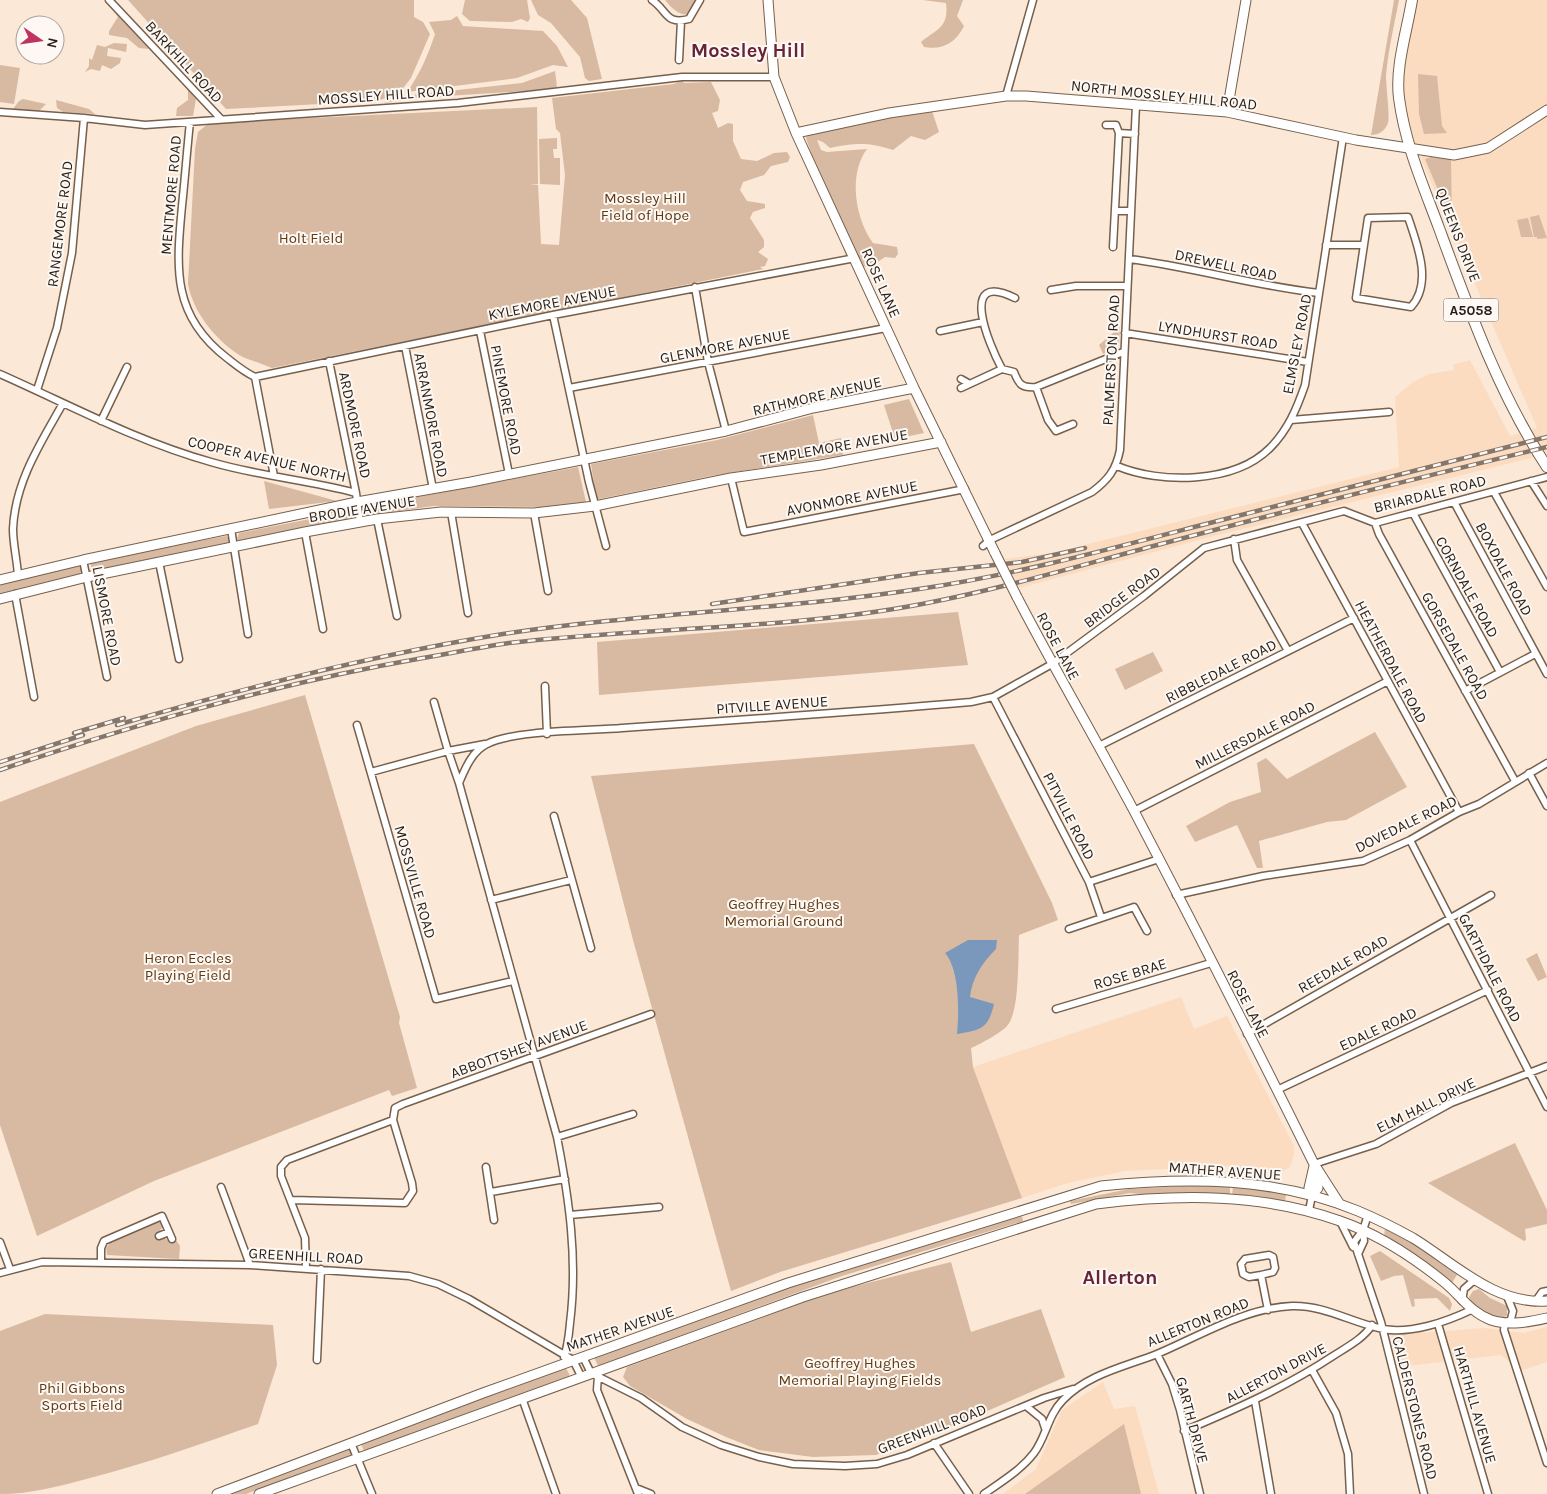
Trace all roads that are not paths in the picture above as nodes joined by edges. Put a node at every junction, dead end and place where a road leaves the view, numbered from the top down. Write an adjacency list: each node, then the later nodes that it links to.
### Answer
1 (109, 0): 17 (street, BARKHILL ROAD)
2 (652, 0): 8 (street)
3 (700, 0): 8 (street)
4 (768, 0): 10 (street, ROSE LANE)
5 (1034, 0): 11 (street)
6 (1246, 0): 15 (street)
7 (1412, 0): 24 (main road, QUEENS DRIVE / A5058)
8 (681, 21): 9 (street)
9 (679, 60)
10 (774, 77): 17 (street, MOSSLEY HILL ROAD); 20 (street, ROSE LANE)
11 (1006, 96): 12 (street, NORTH MOSSLEY HILL ROAD); 20 (street, NORTH MOSSLEY HILL ROAD)
12 (1136, 105): 15 (street, NORTH MOSSLEY HILL ROAD); 22 (street, PALMERSTON ROAD)
13 (1547, 110): 24 (street, NORTH MOSSLEY HILL ROAD)
14 (0, 112): 16 (street, MOSSLEY HILL ROAD)
15 (1227, 112): 23 (street, NORTH MOSSLEY HILL ROAD)
16 (84, 118): 18 (street, MOSSLEY HILL ROAD); 58 (street, RANGEMORE ROAD)
17 (221, 119): 18 (street, MOSSLEY HILL ROAD)
18 (190, 122): 51 (street, MENTMORE ROAD)
19 (1106, 124): 21 (street)
20 (796, 133): 30 (street, ROSE LANE)
21 (1119, 134): 22 (street); 25 (street)
22 (1135, 134): 26 (street, PALMERSTON ROAD)
23 (1343, 137): 24 (street, NORTH MOSSLEY HILL ROAD); 27 (street, ELMSLEY ROAD)
24 (1409, 147): 68 (main road, QUEENS DRIVE / A5058)
25 (1115, 210): 26 (street); 29 (street)
26 (1131, 211): 31 (street, PALMERSTON ROAD)
27 (1326, 245): 28 (street); 35 (street, ELMSLEY ROAD)
28 (1364, 245): 28 (street)
29 (1113, 247)
30 (855, 258): 33 (street, KYLEMORE AVENUE); 39 (street, ROSE LANE)
31 (1129, 260): 32 (street, PALMERSTON ROAD); 35 (street, DREWELL ROAD)
32 (1127, 286): 34 (street); 42 (street, PALMERSTON ROAD)
33 (695, 287): 37 (street, KYLEMORE AVENUE); 46 (street)
34 (1051, 290)
35 (1319, 293): 47 (street, ELMSLEY ROAD)
36 (1015, 298): 38 (street)
37 (553, 315): 40 (street, KYLEMORE AVENUE); 55 (street)
38 (983, 322): 41 (street); 49 (street)
39 (886, 328): 46 (street, GLENMORE AVENUE); 56 (street, ROSE LANE)
40 (480, 331): 43 (street, KYLEMORE AVENUE); 69 (street, PINEMORE ROAD)
41 (940, 331)
42 (1124, 333): 44 (street, PALMERSTON ROAD); 47 (street, LYNDHURST ROAD)
43 (405, 346): 45 (street, KYLEMORE AVENUE); 75 (street, ARRANMORE ROAD)
44 (1123, 352): 54 (street); 67 (street, PALMERSTON ROAD)
45 (330, 361): 51 (street, KYLEMORE AVENUE); 77 (street, ARDMORE ROAD)
46 (708, 362): 55 (street, GLENMORE AVENUE); 64 (street)
47 (1308, 362): 61 (street, ELMSLEY ROAD)
48 (126, 367): 62 (street)
49 (1002, 369): 53 (street); 54 (street)
50 (0, 374): 58 (street, COOPER AVENUE NORTH)
51 (255, 377): 70 (street)
52 (961, 379): 53 (street)
53 (968, 383): 57 (street)
54 (1036, 387): 63 (street)
55 (569, 388): 66 (street)
56 (914, 388): 64 (street, RATHMORE AVENUE); 65 (street, ROSE LANE)
57 (961, 388)
58 (37, 390): 59 (street, COOPER AVENUE NORTH)
59 (62, 405): 62 (street, COOPER AVENUE NORTH); 97 (street)
60 (1389, 412): 61 (street)
61 (1291, 420): 67 (street, ELMSLEY ROAD)
62 (100, 421): 70 (street, COOPER AVENUE NORTH)
63 (1074, 424)
64 (726, 431): 66 (street, BRODIE AVENUE)
65 (941, 442): 72 (street, TEMPLEMORE AVENUE); 74 (street, ROSE LANE)
66 (586, 459): 69 (street, BRODIE AVENUE); 79 (street)
67 (1117, 466): 91 (street)
68 (1547, 467)
69 (509, 474): 75 (street, BRODIE AVENUE)
70 (274, 476): 77 (street, COOPER AVENUE NORTH)
71 (1547, 477): 73 (street, BRIARDALE ROAD)
72 (731, 478): 74 (street, AVONMORE AVENUE); 79 (street, BRODIE AVENUE)
73 (1534, 480): 76 (street, BRIARDALE ROAD); 80 (street)
74 (965, 489): 91 (street, ROSE LANE)
75 (433, 490): 77 (street, BRODIE AVENUE)
76 (1494, 492): 78 (street, BRIARDALE ROAD); 100 (street)
77 (357, 498): 85 (street, ARDMORE ROAD); 88 (street, BRODIE AVENUE)
78 (1454, 502): 83 (street, BRIARDALE ROAD); 110 (street, BOXDALE ROAD)
79 (595, 506): 82 (street, BRODIE AVENUE); 92 (street)
80 (1547, 506)
81 (451, 512): 82 (street, BRODIE AVENUE); 84 (street, BRODIE AVENUE); 104 (street)
82 (534, 513): 101 (street)
83 (1412, 513): 87 (street, BRIARDALE ROAD); 113 (street, CORNDALE ROAD)
84 (377, 519): 85 (street, BRODIE AVENUE); 105 (street)
85 (360, 522): 89 (street, BRODIE AVENUE)
86 (1302, 523): 87 (street, BRIARDALE ROAD); 90 (street, BRIARDALE ROAD); 106 (street, HEATHERDALE ROAD)
87 (1375, 523): 118 (street, GORSEDALE ROAD)
88 (231, 529): 93 (street); 95 (street, BRODIE AVENUE)
89 (305, 532): 93 (street, BRODIE AVENUE); 107 (street)
90 (1234, 540): 94 (street, BRIARDALE ROAD); 109 (street)
91 (986, 543): 112 (street, ROSE LANE, bridge)
92 (606, 546)
93 (234, 547): 96 (street, BRODIE AVENUE); 108 (street)
94 (1204, 548): 112 (street, BRIDGE ROAD)
95 (83, 560): 97 (street, BRODIE AVENUE); 98 (street, LISMORE ROAD)
96 (159, 562): 98 (street, BRODIE AVENUE); 111 (street)
97 (18, 575): 99 (street, BRODIE AVENUE)
98 (87, 577): 102 (street, BRODIE AVENUE); 115 (street, LISMORE ROAD)
99 (0, 580)
100 (1547, 587)
101 (548, 591)
102 (15, 594): 103 (street, BRODIE AVENUE); 119 (street)
103 (0, 599)
104 (468, 613)
105 (397, 616)
106 (1354, 618): 109 (street, RIBBLEDALE ROAD); 116 (street, HEATHERDALE ROAD)
107 (322, 629)
108 (248, 634)
109 (1288, 651): 125 (street, RIBBLEDALE ROAD)
110 (1535, 654): 113 (street); 114 (street, BOXDALE ROAD)
111 (179, 660)
112 (1052, 664): 120 (street, PITVILLE AVENUE); 125 (street, ROSE LANE)
113 (1500, 672): 118 (street)
114 (1547, 674)
115 (107, 677)
116 (1388, 681): 133 (street, MILLERSDALE ROAD); 134 (street, HEATHERDALE ROAD)
117 (545, 686): 123 (street)
118 (1465, 691): 130 (street, GORSEDALE ROAD)
119 (34, 697)
120 (993, 697): 123 (street, PITVILLE AVENUE); 139 (street, PITVILLE ROAD)
121 (434, 702): 126 (street)
122 (357, 725): 128 (street)
123 (547, 734): 124 (street, PITVILLE AVENUE)
124 (485, 744): 126 (street, PITVILLE AVENUE); 131 (street)
125 (1099, 746): 133 (street, ROSE LANE)
126 (448, 751): 128 (street); 131 (street)
127 (1547, 763): 129 (street, DOVEDALE ROAD)
128 (371, 772): 149 (street, MOSSVILLE ROAD)
129 (1529, 773): 130 (street, DOVEDALE ROAD); 132 (street)
130 (1515, 781): 134 (street, DOVEDALE ROAD)
131 (459, 783): 142 (street)
132 (1547, 806)
133 (1134, 811): 137 (street, ROSE LANE)
134 (1459, 812): 136 (street, DOVEDALE ROAD)
135 (554, 816): 138 (street)
136 (1410, 840): 140 (street, DOVEDALE ROAD); 144 (street, GARTHDALE ROAD)
137 (1159, 859): 139 (street, PITVILLE ROAD); 140 (street, ROSE LANE)
138 (571, 880): 142 (street); 147 (street)
139 (1090, 882): 143 (street)
140 (1176, 895): 148 (street, ROSE LANE)
141 (1491, 895): 144 (street, REEDALE ROAD)
142 (491, 900): 149 (street)
143 (1101, 917): 145 (street); 146 (street)
144 (1451, 917): 150 (street, GARTHDALE ROAD); 153 (street, REEDALE ROAD)
145 (1068, 929)
146 (1147, 931)
147 (591, 948)
148 (1211, 963): 151 (street, ROSE BRAE); 153 (street, ROSE LANE)
149 (513, 981): 154 (street)
150 (1488, 990): 156 (street, GARTHDALE ROAD); 157 (street, EDALE ROAD)
151 (1056, 1009)
152 (651, 1014): 154 (street, ABBOTTSHEY AVENUE)
153 (1247, 1034): 157 (street, ROSE LANE)
154 (534, 1056): 160 (street, ABBOTTSHEY AVENUE); 161 (street)
155 (1547, 1066): 156 (street, ELM HALL DRIVE)
156 (1528, 1074): 158 (street, GARTHDALE ROAD); 162 (street, ELM HALL DRIVE)
157 (1278, 1090): 162 (street, ROSE LANE)
158 (1547, 1107)
159 (634, 1114): 161 (street)
160 (393, 1120): 168 (street); 168 (street)
161 (557, 1137): 164 (street)
162 (1314, 1164): 167 (street); 170 (street, ROSE LANE)
163 (486, 1167): 166 (street)
164 (565, 1179): 166 (street); 173 (street)
165 (221, 1187): 185 (street)
166 (491, 1192): 175 (street)
167 (1312, 1195): 169 (street, MATHER AVENUE); 170 (street, MATHER AVENUE); 172 (street)
168 (292, 1200): 186 (street)
169 (1038, 1204): 176 (street); 205 (street, MATHER AVENUE)
170 (1339, 1204): 174 (street, MATHER AVENUE)
171 (659, 1208): 173 (street)
172 (1309, 1211): 176 (street, MATHER AVENUE); 177 (street, MATHER AVENUE)
173 (570, 1215): 206 (street)
174 (1368, 1215): 178 (street); 191 (street, MATHER AVENUE)
175 (494, 1220)
176 (1042, 1220): 209 (street, MATHER AVENUE)
177 (1340, 1221): 178 (street, MATHER AVENUE); 183 (street)
178 (1362, 1230): 183 (street); 194 (street, MATHER AVENUE)
179 (169, 1232): 180 (street); 181 (street); 184 (street)
180 (159, 1236)
181 (172, 1239)
182 (0, 1242): 187 (street)
183 (1358, 1254): 203 (street)
184 (100, 1262): 185 (street, GREENHILL ROAD); 187 (street, GREENHILL ROAD)
185 (250, 1265): 186 (street, GREENHILL ROAD)
186 (306, 1268): 188 (street, GREENHILL ROAD)
187 (10, 1269): 189 (street, GREENHILL ROAD)
188 (321, 1269): 206 (street, GREENHILL ROAD); 207 (street)
189 (0, 1273)
190 (1261, 1275): 190 (street); 197 (street)
191 (1479, 1281): 193 (street, MATHER AVENUE); 194 (street)
192 (1547, 1291): 195 (street)
193 (1507, 1296): 195 (street, MATHER AVENUE); 200 (street)
194 (1462, 1301): 198 (street, MATHER AVENUE)
195 (1535, 1302): 196 (street)
196 (1547, 1302)
197 (1268, 1310): 202 (street, ALLERTON ROAD); 204 (street, ALLERTON ROAD)
198 (1471, 1310): 200 (street, MATHER AVENUE); 201 (street, ALLERTON ROAD)
199 (1547, 1318): 200 (street, MATHER AVENUE)
200 (1505, 1323): 220 (street)
201 (1438, 1324): 203 (street, ALLERTON ROAD); 233 (street, HARTHILL AVENUE)
202 (1372, 1325): 203 (street, ALLERTON ROAD); 208 (street, ALLERTON DRIVE)
203 (1382, 1328): 232 (street, CALDERSTONES ROAD)
204 (1157, 1354): 211 (street, ALLERTON ROAD); 216 (street, GARTH DRIVE)
205 (583, 1356): 206 (street, MATHER AVENUE); 209 (street)
206 (568, 1359): 210 (street); 217 (street, MATHER AVENUE)
207 (318, 1360)
208 (1312, 1370): 213 (street, ALLERTON DRIVE); 231 (street)
209 (594, 1374): 210 (street, MATHER AVENUE); 218 (street, GREENHILL ROAD); 221 (street)
210 (581, 1376): 212 (street, MATHER AVENUE)
211 (1076, 1388): 214 (street, GREENHILL ROAD); 215 (street, ALLERTON ROAD)
212 (522, 1398): 219 (street, MATHER AVENUE); 225 (street)
213 (1255, 1401): 216 (street, ALLERTON DRIVE); 230 (street)
214 (1026, 1406): 215 (street); 218 (street, GREENHILL ROAD)
215 (1045, 1428): 228 (street, ALLERTON ROAD)
216 (1184, 1431): 229 (street, GARTH DRIVE)
217 (350, 1443): 219 (street); 222 (street, MATHER AVENUE)
218 (934, 1443): 227 (street)
219 (356, 1457): 223 (street, MATHER AVENUE); 224 (street)
220 (1547, 1463)
221 (637, 1491): 226 (street)
222 (217, 1494)
223 (259, 1494)
224 (372, 1494)
225 (556, 1494)
226 (650, 1494)
227 (968, 1494)
228 (984, 1494)
229 (1200, 1494)
230 (1271, 1494)
231 (1350, 1494)
232 (1424, 1494)
233 (1488, 1494)

